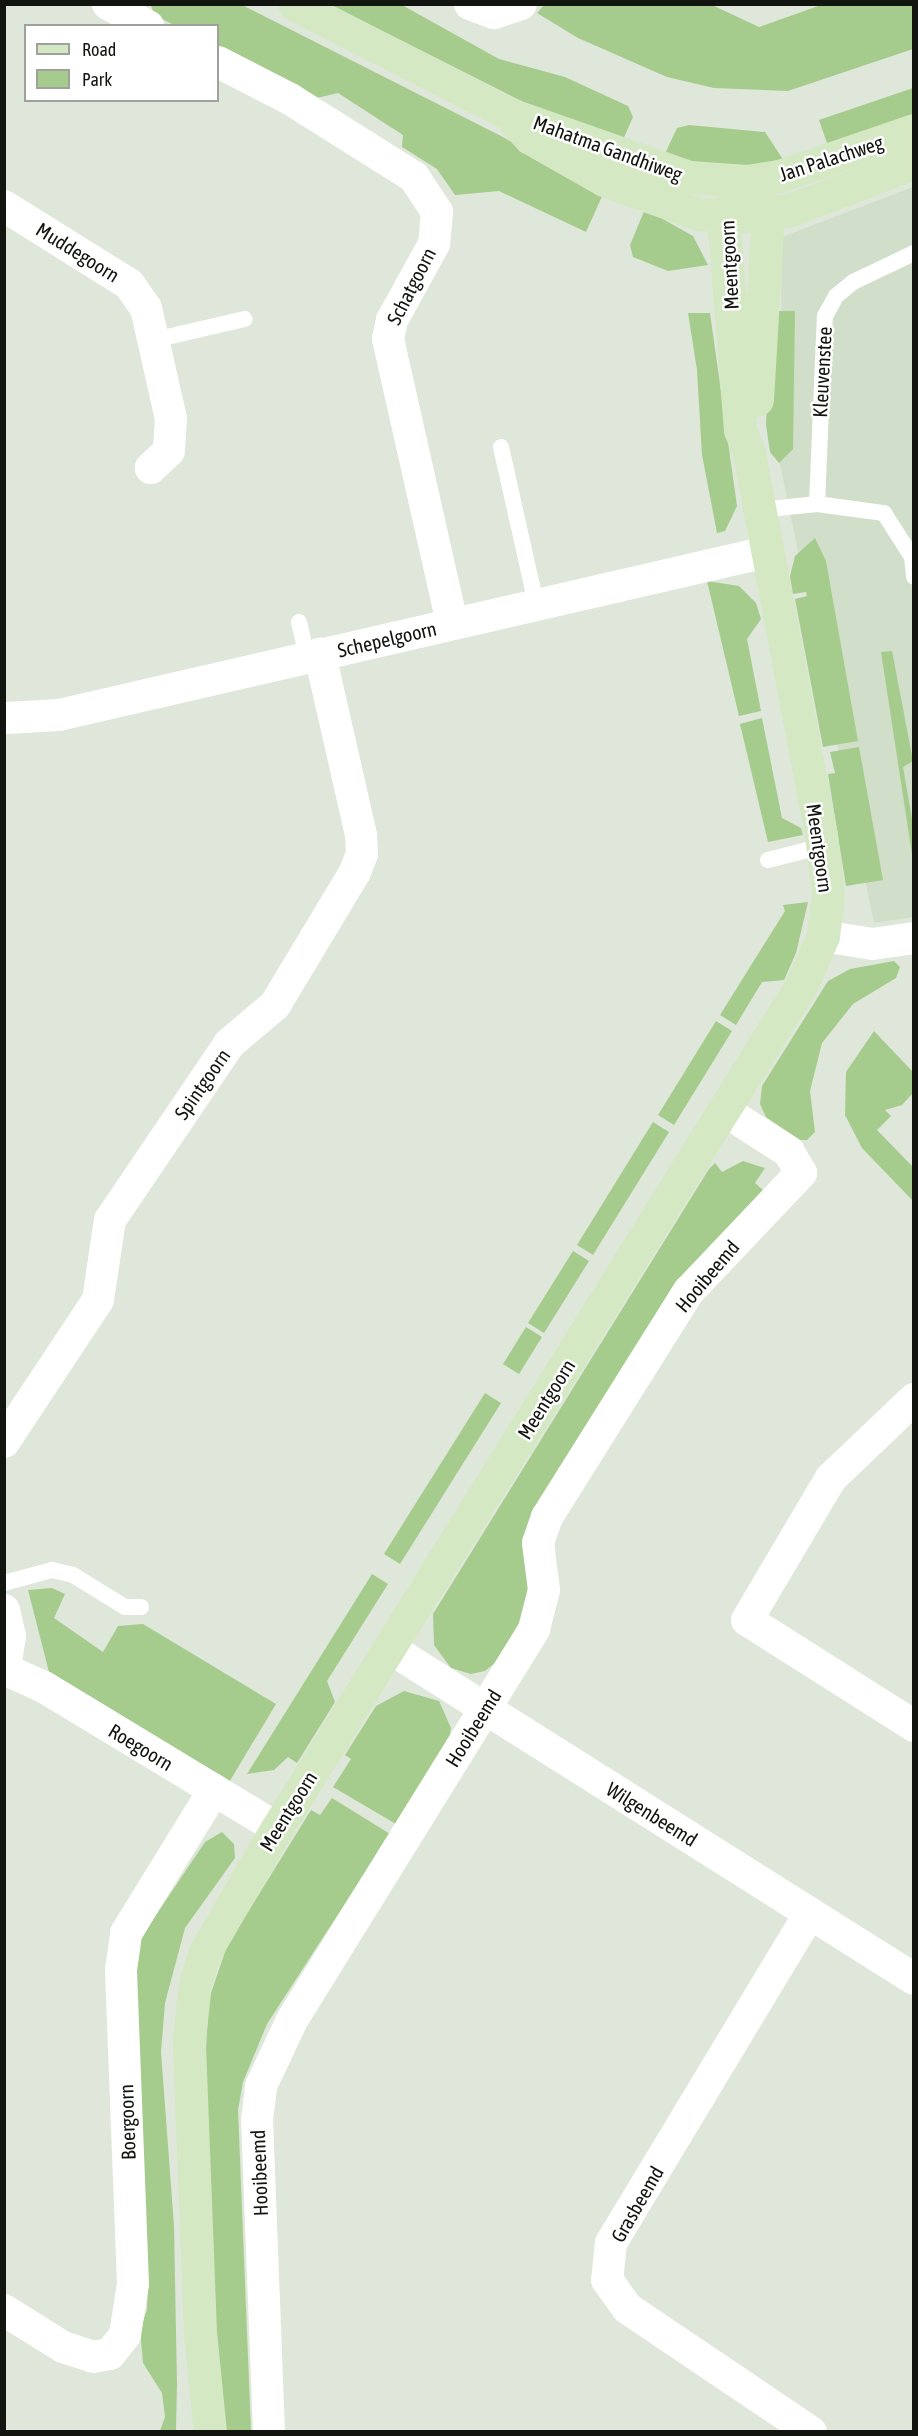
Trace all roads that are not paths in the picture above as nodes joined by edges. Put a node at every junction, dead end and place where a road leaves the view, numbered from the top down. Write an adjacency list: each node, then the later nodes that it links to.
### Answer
1 (108, 4): 5 (street)
2 (294, 4): 7 (street, Mahatma Gandhiweg)
3 (470, 4): 4 (street)
4 (521, 4)
5 (144, 24)
6 (219, 63): 26 (street, Schatgoorn)
7 (507, 113): 10 (street, Mahatma Gandhiweg); 12 (street, Mahatma Gandhiweg)
8 (914, 130): 10 (street, Jan Palachweg)
9 (914, 163): 13 (street, Jan Palachweg)
10 (747, 181): 12 (street, Meentgoorn); 13 (street, Meentgoorn)
11 (4, 206): 16 (street, Muddegoorn)
12 (723, 214): 13 (street, Jan Palachweg); 18 (street, Meentgoorn)
13 (768, 214): 18 (street, Meentgoorn)
14 (914, 253): 20 (lane, Kleuvenstee)
15 (245, 319): 16 (lane)
16 (154, 340): 19 (street, Muddegoorn)
17 (501, 447): 24 (lane)
18 (749, 453): 21 (street, Meentgoorn)
19 (151, 468)
20 (817, 504): 21 (lane); 23 (lane)
21 (759, 510): 22 (street, Meentgoorn)
22 (767, 552): 24 (street, Schepelgoorn); 29 (street, Meentgoorn)
23 (914, 577)
24 (537, 604): 26 (street, Schepelgoorn)
25 (299, 622): 27 (lane)
26 (452, 624): 27 (street, Schepelgoorn)
27 (313, 656): 28 (street, Schepelgoorn); 35 (street, Spintgoorn)
28 (5, 715)
29 (823, 846): 30 (lane); 31 (street, Meentgoorn)
30 (768, 860)
31 (823, 936): 32 (street); 33 (street, Meentgoorn)
32 (914, 938)
33 (724, 1110): 39 (street, Meentgoorn); 41 (street, Hooibeemd)
34 (909, 1412): 42 (street)
35 (4, 1442)
36 (4, 1583): 37 (lane)
37 (141, 1607)
38 (4, 1610): 40 (street)
39 (391, 1648): 41 (street, Wilgenbeemd); 44 (street, Meentgoorn)
40 (5, 1669): 43 (street, Roegoorn)
41 (485, 1709): 45 (street, Wilgenbeemd); 51 (street, Hooibeemd)
42 (914, 1726)
43 (214, 1790): 44 (street, Roegoorn); 47 (street, Boergoorn)
44 (277, 1828): 48 (street, Meentgoorn)
45 (810, 1913): 46 (street, Wilgenbeemd); 52 (street, Grasbeemd)
46 (914, 1979)
47 (4, 2310)
48 (200, 2332): 49 (street, Meentgoorn); 50 (street, Meentgoorn)
49 (189, 2432)
50 (210, 2432)
51 (269, 2432)
52 (811, 2432)

